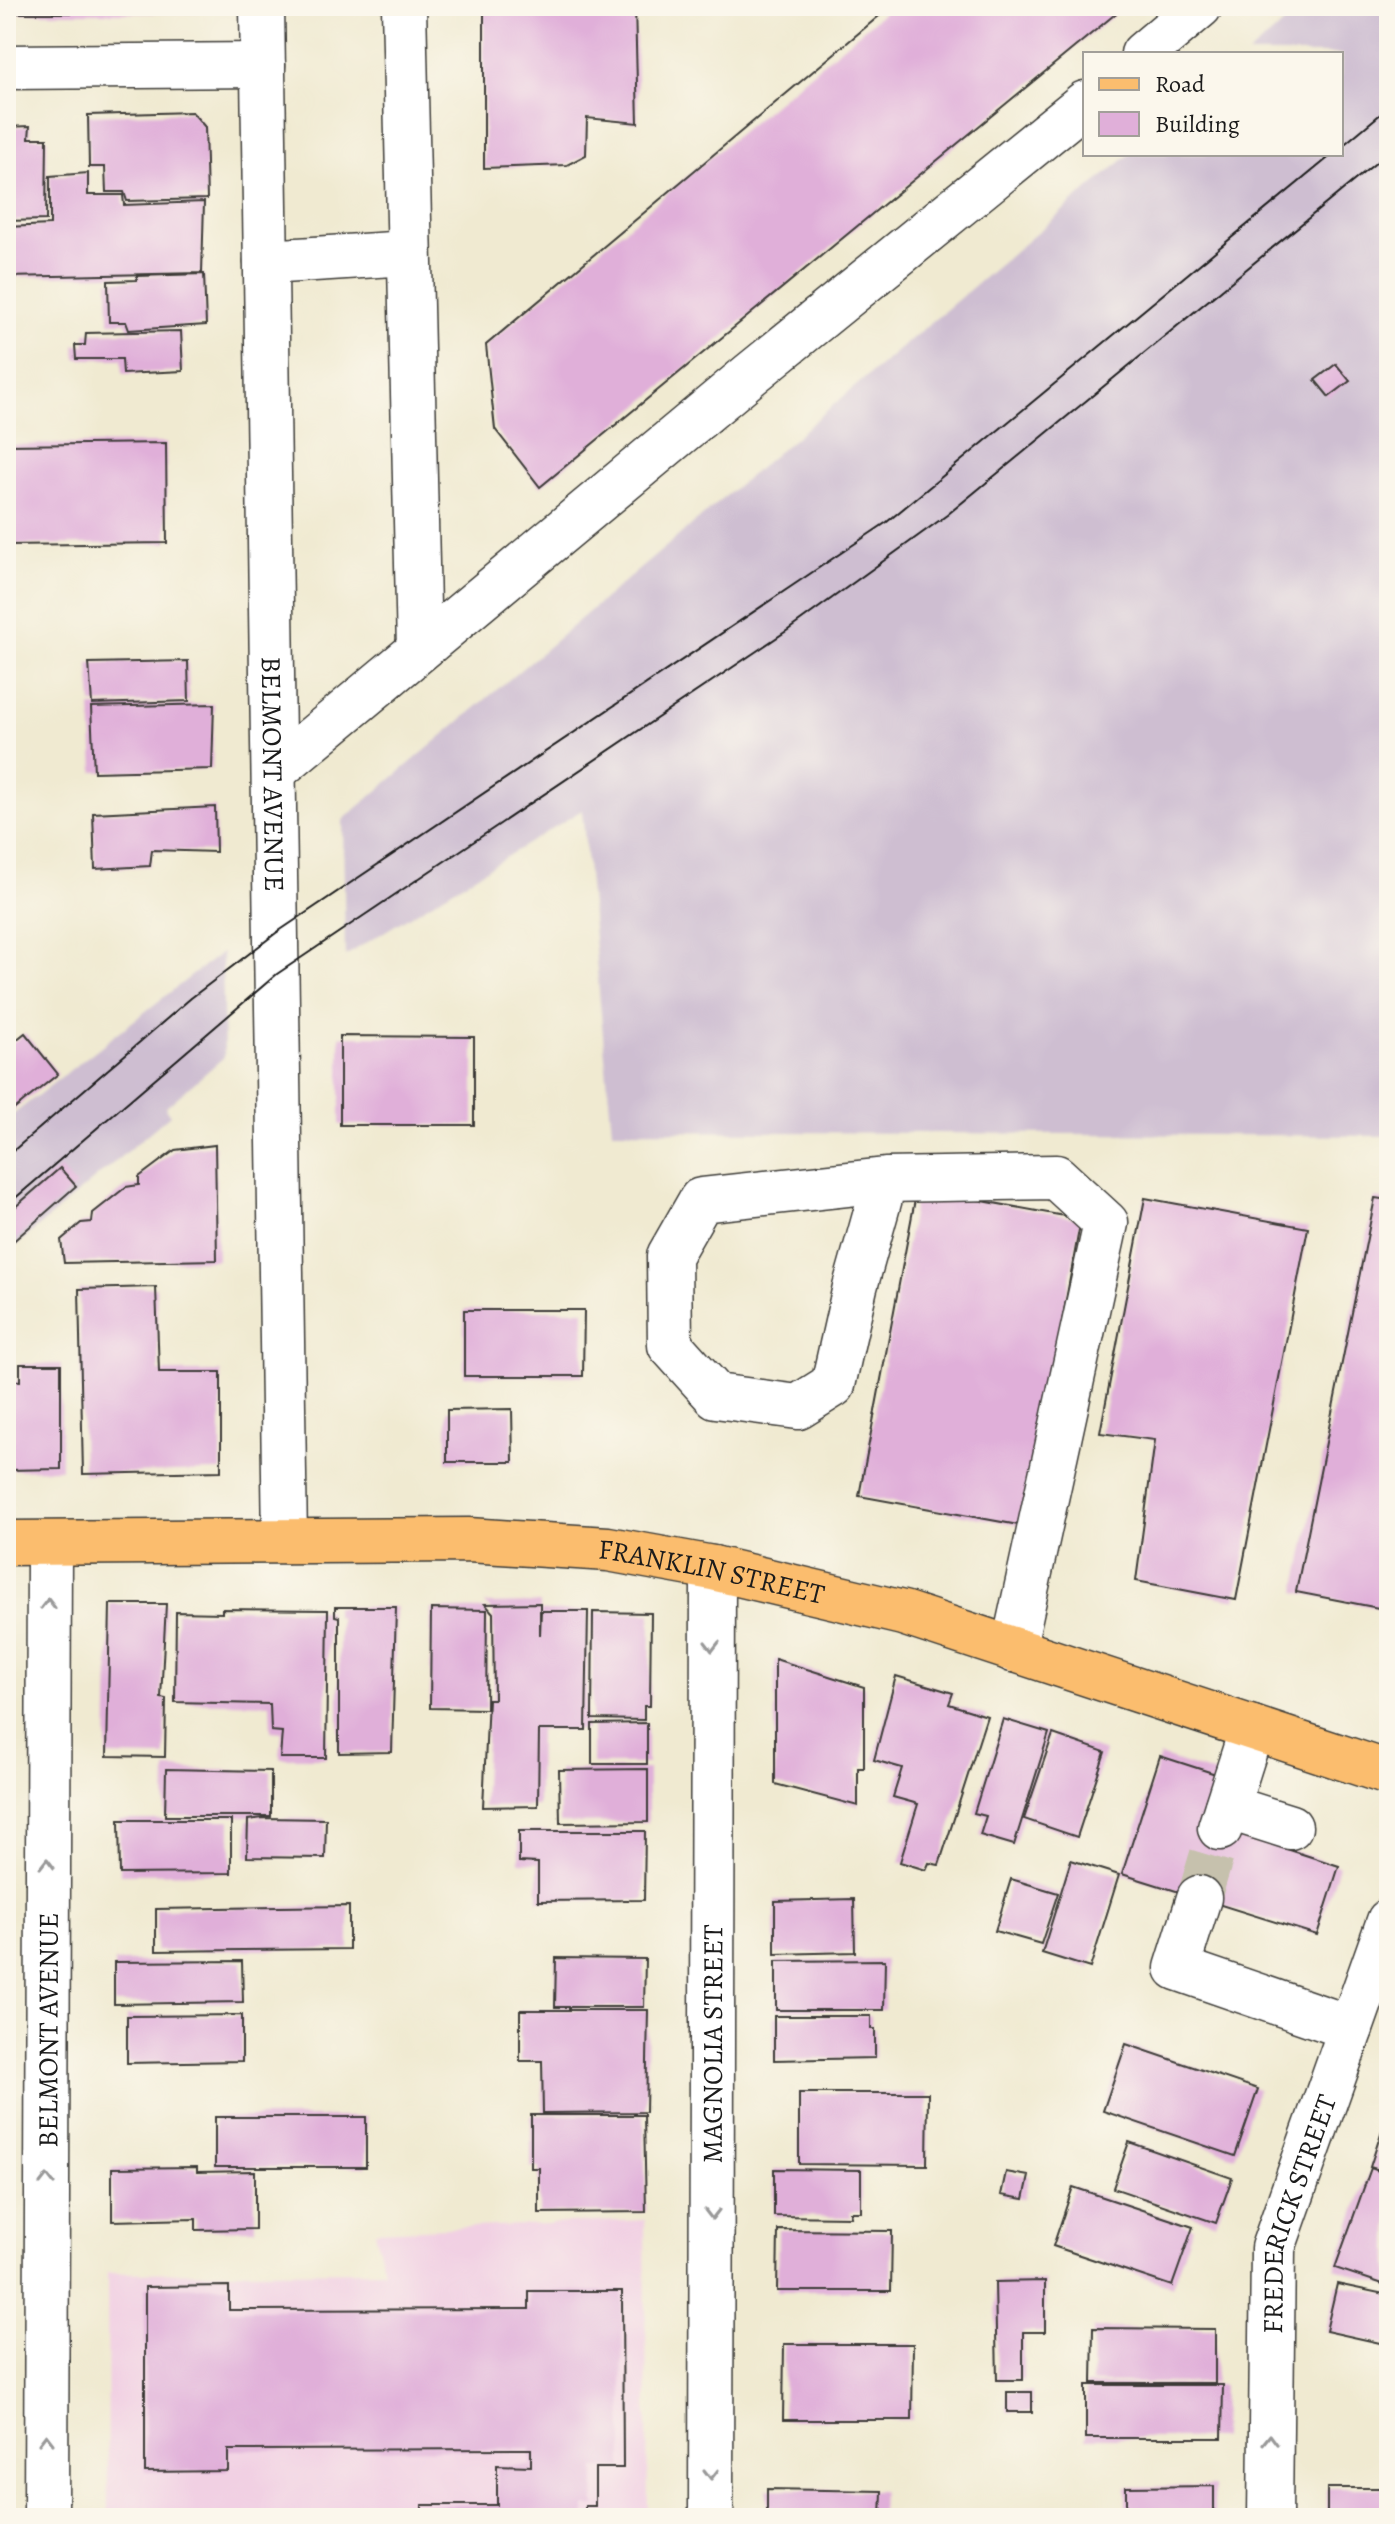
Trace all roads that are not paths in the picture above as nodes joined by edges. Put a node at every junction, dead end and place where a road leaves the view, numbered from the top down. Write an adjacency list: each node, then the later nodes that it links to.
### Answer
1 (262, 6): 5 (street, BELMONT AVENUE)
2 (404, 6): 8 (street)
3 (1200, 6): 4 (street)
4 (1145, 52)
5 (263, 65): 6 (street); 9 (street, BELMONT AVENUE)
6 (6, 67)
7 (1083, 105): 10 (street)
8 (409, 253): 9 (street); 10 (street)
9 (266, 262): 11 (street, BELMONT AVENUE)
10 (419, 650): 11 (street)
11 (274, 771): 13 (street, BELMONT AVENUE)
12 (885, 1180): 12 (street); 17 (street)
13 (285, 1541): 15 (main road, FRANKLIN STREET); 16 (main road, FRANKLIN STREET)
14 (6, 1543): 15 (main road, FRANKLIN STREET)
15 (49, 1544): 24 (street, BELMONT AVENUE, one-way to 15)
16 (713, 1568): 17 (main road, FRANKLIN STREET); 25 (street, MAGNOLIA STREET, one-way to 25)
17 (1013, 1650): 18 (main road, FRANKLIN STREET)
18 (1252, 1728): 19 (main road, FRANKLIN STREET); 20 (street)
19 (1389, 1773)
20 (1290, 1827)
21 (1199, 1898): 23 (street)
22 (1389, 1921): 23 (street, FREDERICK STREET)
23 (1351, 2028): 26 (street, FREDERICK STREET, one-way to 23)
24 (46, 2518)
25 (711, 2518)
26 (1270, 2518)

